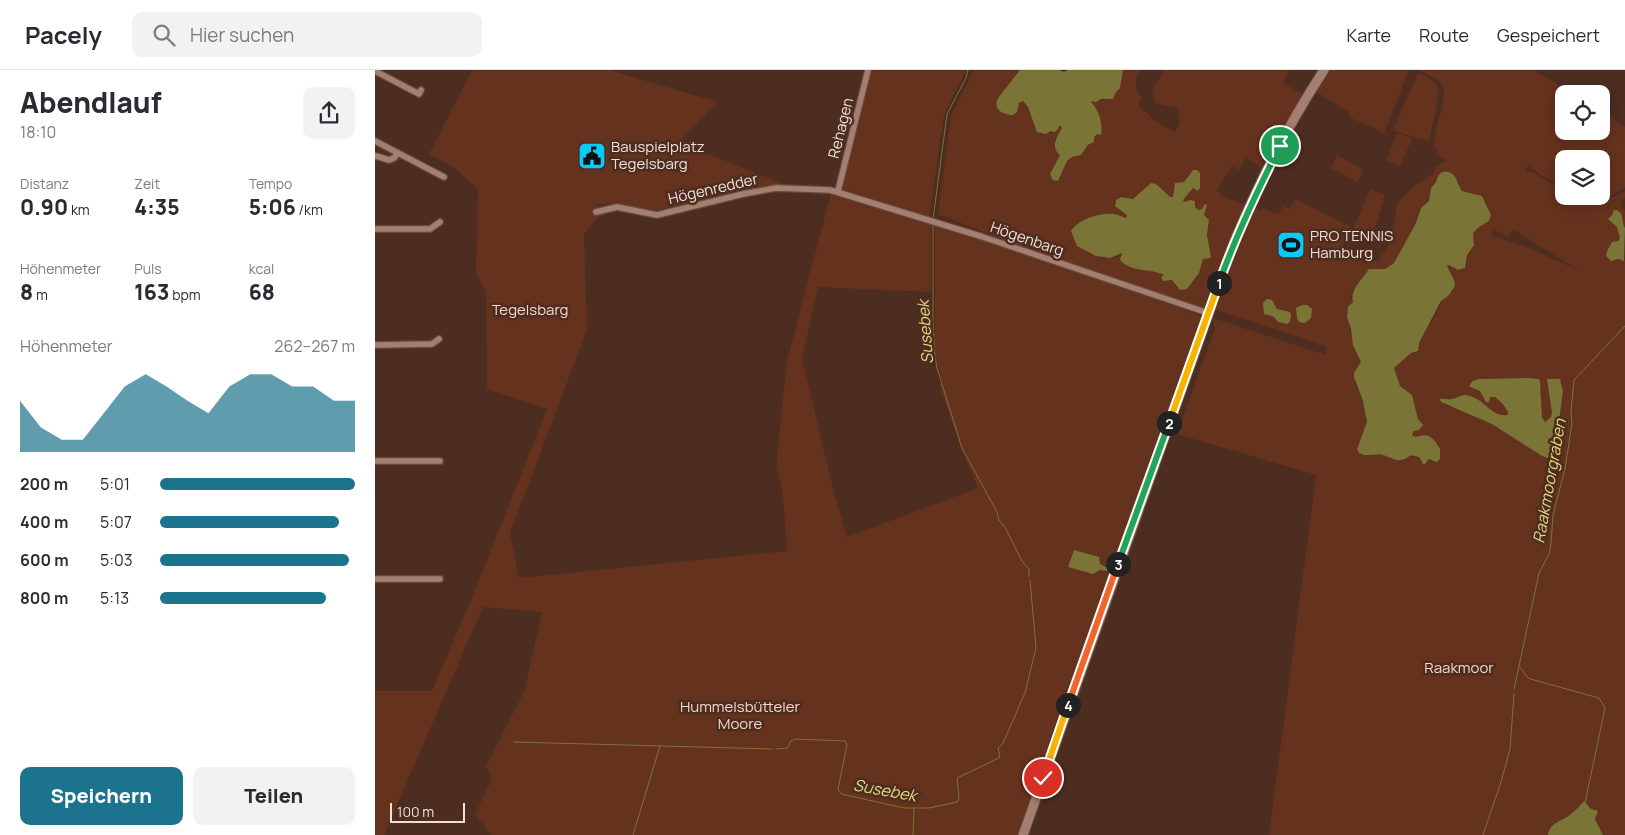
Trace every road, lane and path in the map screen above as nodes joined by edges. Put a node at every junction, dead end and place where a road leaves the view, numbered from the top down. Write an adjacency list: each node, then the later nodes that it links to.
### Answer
1 (375, 70): 4 (street)
2 (868, 70): 13 (street, Rehagen)
3 (1324, 70): 17 (street)
4 (421, 90)
5 (375, 141): 7 (street)
6 (412, 152): 9 (street)
7 (398, 153): 8 (street); 9 (street)
8 (375, 156)
9 (407, 158): 11 (street)
10 (442, 168): 11 (street)
11 (437, 173): 12 (street)
12 (444, 177)
13 (838, 191): 14 (street, Högenredder); 17 (street, Högenbarg)
14 (596, 212)
15 (441, 222): 16 (street)
16 (375, 229)
17 (1208, 313): 24 (street)
18 (439, 339): 19 (street)
19 (375, 345)
20 (375, 461): 21 (street)
21 (440, 461)
22 (375, 578): 23 (street)
23 (440, 579)
24 (1023, 835)

